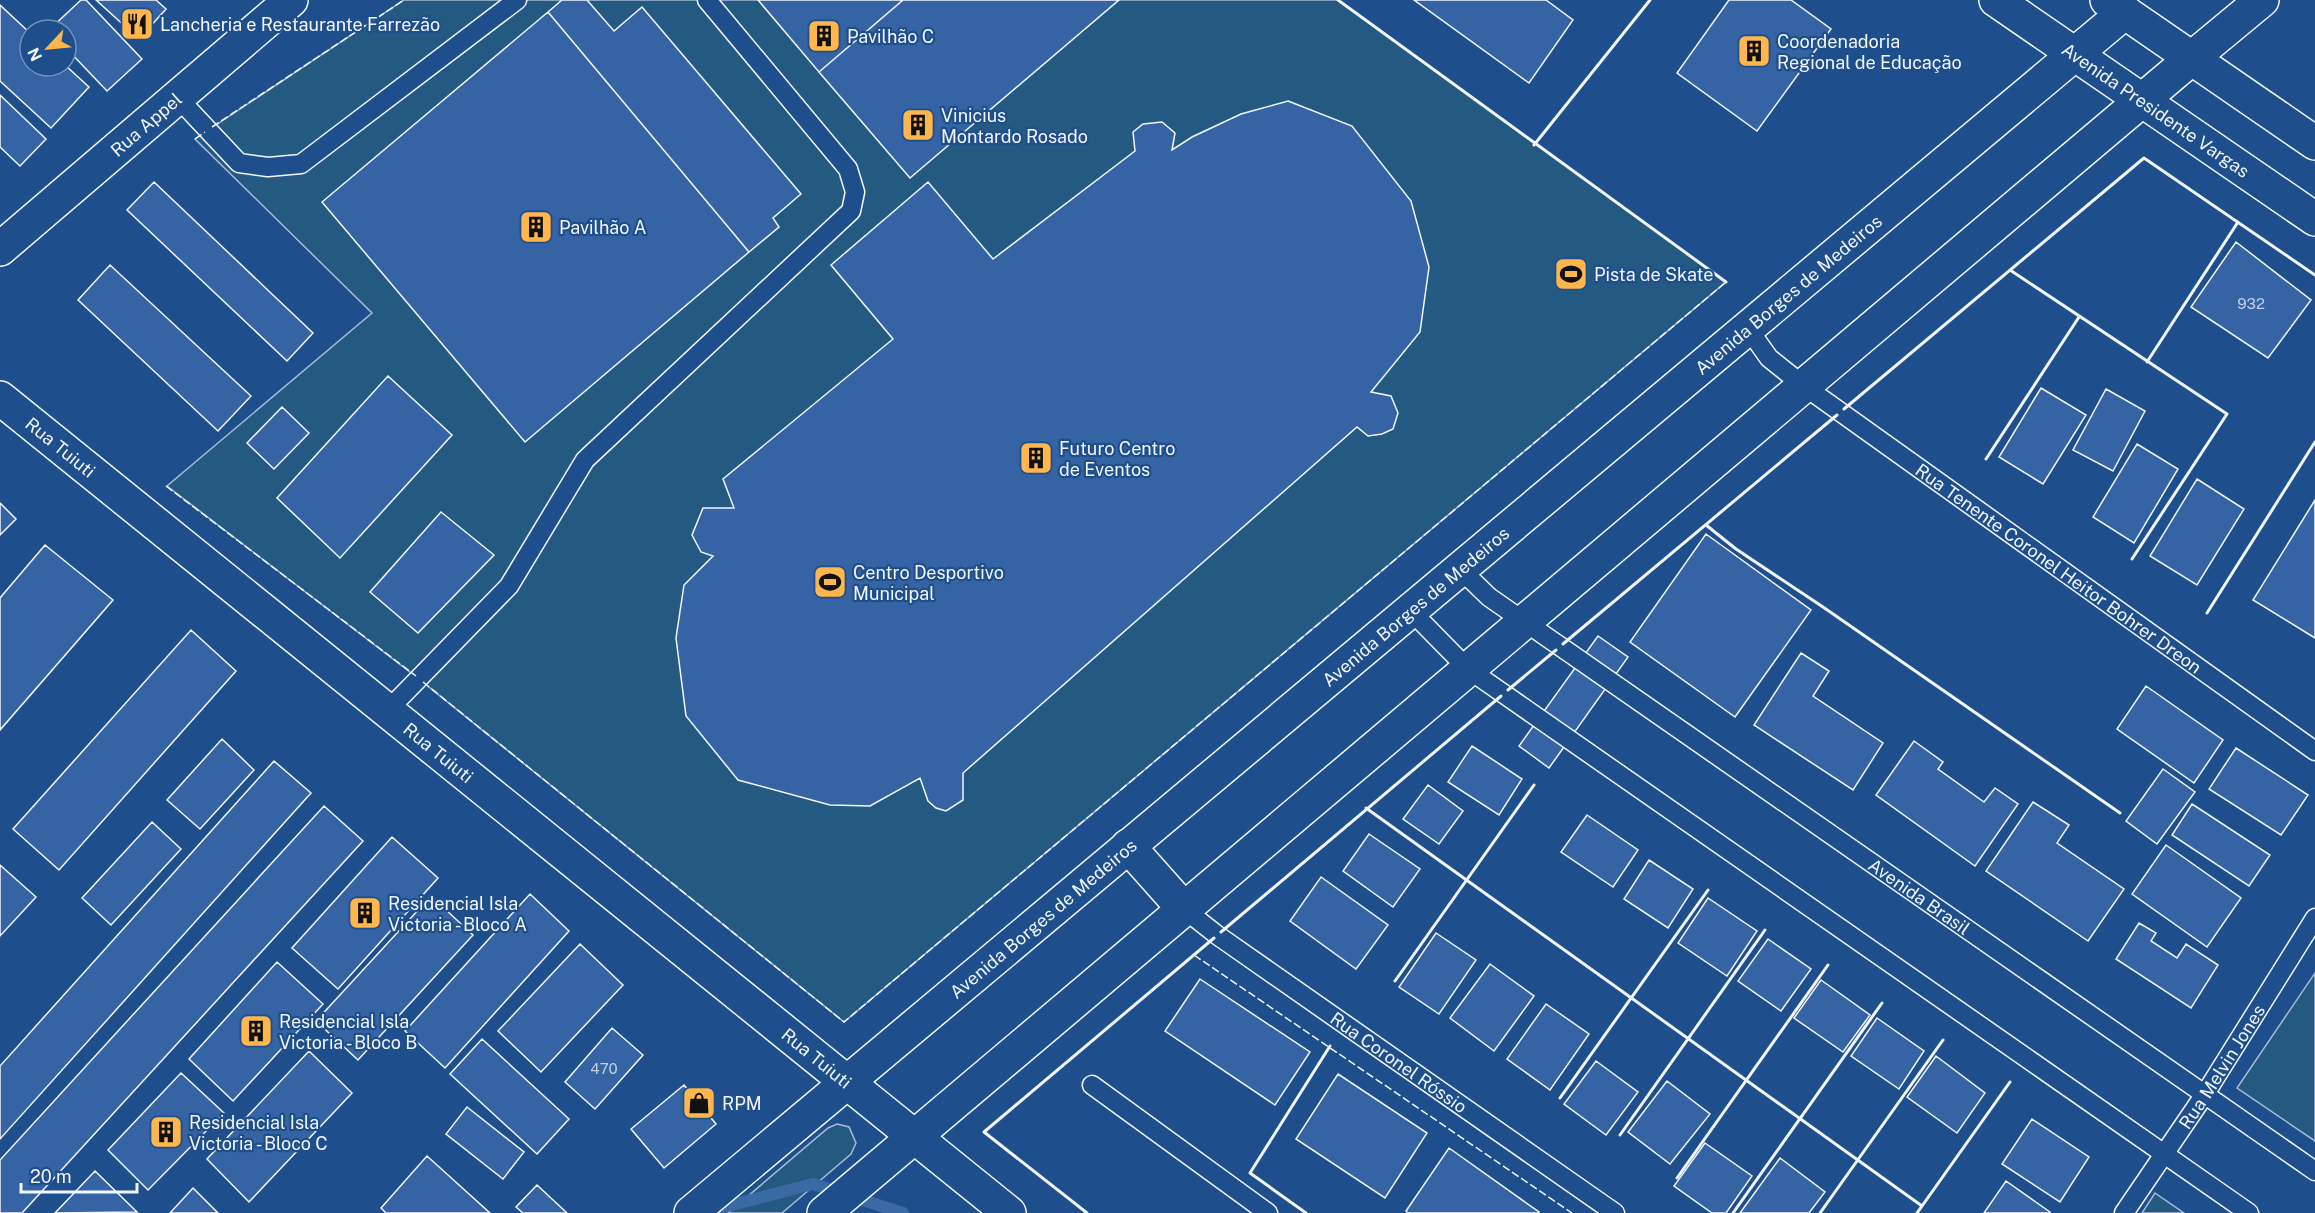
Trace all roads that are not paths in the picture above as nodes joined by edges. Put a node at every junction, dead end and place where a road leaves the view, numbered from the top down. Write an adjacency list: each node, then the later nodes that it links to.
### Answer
1 (517, 0): 9 (lane)
2 (707, 0): 21 (lane)
3 (1996, 0): 7 (main road, Avenida Presidente Vargas)
4 (2262, 0): 8 (main road)
5 (279, 4): 9 (main road, Rua Appel)
6 (2123, 4): 7 (main road, Avenida Borges de Medeiros); 8 (main road)
7 (2073, 54): 10 (main road, Avenida Presidente Vargas); 14 (main road, Avenida Borges de Medeiros)
8 (2192, 58): 10 (main road); 11 (main road)
9 (177, 97): 13 (main road, Rua Appel)
10 (2142, 101): 12 (main road, Avenida Presidente Vargas); 15 (main road)
11 (2315, 143)
12 (2315, 219)
13 (0, 249)
14 (1746, 327): 15 (lane, Rua Tenente Coronel Heitor Bohrer Dreon); 17 (main road, Avenida Borges de Medeiros)
15 (1804, 386): 19 (main road); 22 (lane, Rua Tenente Coronel Heitor Bohrer Dreon)
16 (0, 398): 21 (main road, Rua Tuiuti)
17 (1459, 568): 18 (main road, Avenida Borges de Medeiros); 19 (lane, Avenida Brasil)
18 (1410, 610): 20 (lane); 23 (main road, Avenida Borges de Medeiros)
19 (1523, 621): 20 (main road); 28 (lane, Avenida Brasil)
20 (1468, 669): 24 (main road); 30 (lane)
21 (387, 711): 26 (main road, Rua Tuiuti)
22 (2315, 751)
23 (1128, 846): 24 (main road); 26 (main road, Avenida Borges de Medeiros)
24 (1184, 909): 29 (main road); 36 (lane, Rua Coronel Róssio)
25 (2315, 918): 28 (lane, Rua Melvin Jones)
26 (847, 1082): 29 (main road, Rua Tuiuti); 32 (main road, Avenida Borges de Medeiros)
27 (1092, 1085): 35 (lane)
28 (2205, 1094): 30 (lane, Rua Melvin Jones); 31 (lane, Avenida Brasil)
29 (915, 1137): 33 (main road); 34 (main road, Rua Tuiuti)
30 (2164, 1154): 37 (lane, Rua Melvin Jones); 38 (lane)
31 (2315, 1171)
32 (691, 1213)
33 (824, 1213)
34 (1010, 1213)
35 (1268, 1213)
36 (1615, 1213)
37 (2124, 1213)
38 (2249, 1213)

